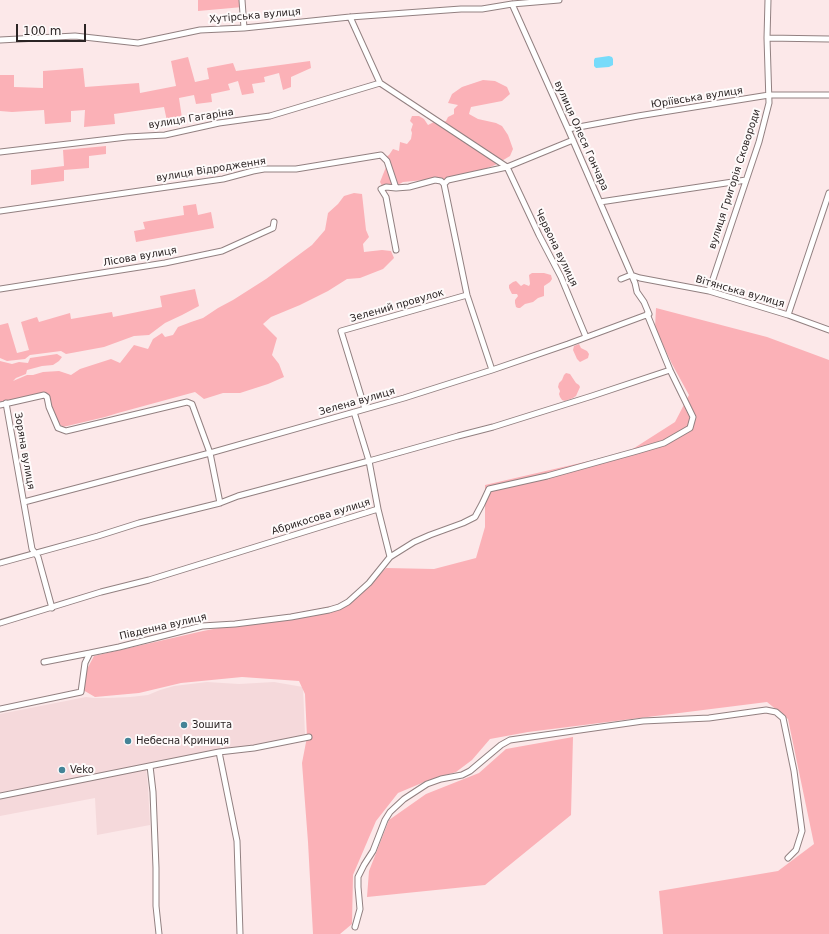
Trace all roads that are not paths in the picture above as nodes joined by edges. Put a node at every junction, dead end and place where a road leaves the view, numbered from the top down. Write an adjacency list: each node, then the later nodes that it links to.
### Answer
1 (242, 0): 6 (street)
2 (559, 0): 4 (street, Хутірська вулиця)
3 (768, 0): 7 (street, вулиця Григорія Сковороди)
4 (512, 4): 5 (street, Хутірська вулиця); 13 (street, вулиця Олеся Гончара)
5 (350, 17): 6 (street, Хутірська вулиця); 10 (street)
6 (244, 28): 8 (street, Хутірська вулиця)
7 (768, 38): 9 (street); 11 (street, вулиця Григорія Сковороди)
8 (1, 39)
9 (829, 39)
10 (380, 83): 15 (street, вулиця Гагаріна); 16 (street)
11 (769, 95): 12 (street, Юріївська вулиця); 13 (street, Юріївська вулиця); 17 (street, вулиця Григорія Сковороди)
12 (829, 95)
13 (568, 129): 14 (street, вулиця Олеся Гончара)
14 (573, 140): 16 (street); 21 (street, вулиця Олеся Гончара)
15 (0, 152)
16 (507, 167): 18 (street); 35 (street, Червона вулиця)
17 (746, 180): 21 (street); 30 (street, вулиця Григорія Сковороди)
18 (444, 184): 19 (street); 31 (street)
19 (396, 188): 22 (street, вулиця Відродження); 24 (street)
20 (829, 193): 33 (street)
21 (600, 202): 25 (street, вулиця Олеся Гончара)
22 (0, 211)
23 (274, 222): 29 (street, Лісова вулиця)
24 (396, 250)
25 (631, 275): 26 (street, Вітянська вулиця); 27 (street); 28 (street)
26 (640, 278): 28 (street); 30 (street, Вітянська вулиця)
27 (620, 279)
28 (634, 283): 32 (street)
29 (0, 289)
30 (709, 291): 33 (street, Вітянська вулиця)
31 (467, 295): 36 (street); 40 (street, Зелений провулок)
32 (647, 314): 35 (street, Зелена вулиця); 37 (street)
33 (788, 315): 34 (street, Вітянська вулиця)
34 (829, 330)
35 (586, 337): 36 (street, Зелена вулиця)
36 (492, 370): 40 (street, Зелена вулиця)
37 (670, 370): 43 (street); 48 (street)
38 (6, 403): 39 (street); 42 (street); 44 (street, Зоряна вулиця)
39 (0, 405)
40 (364, 409): 41 (street, Зелена вулиця)
41 (354, 412): 42 (street, Зелена вулиця); 43 (street, Абрикосова вулиця)
42 (210, 453): 44 (street, Зелена вулиця); 45 (street)
43 (369, 461): 45 (street); 46 (street, Абрикосова вулиця)
44 (24, 502): 47 (street, Зоряна вулиця)
45 (220, 502): 47 (street)
46 (378, 509): 48 (street); 50 (street, Абрикосова вулиця)
47 (35, 553): 49 (street); 50 (street, Зоряна вулиця)
48 (390, 557): 52 (street, Південна вулиця)
49 (0, 563)
50 (52, 608): 51 (street, Абрикосова вулиця)
51 (0, 623)
52 (90, 653): 53 (street, Південна вулиця); 54 (street)
53 (44, 662)
54 (0, 709)
55 (309, 737): 56 (street)
56 (219, 752): 57 (street); 62 (street)
57 (150, 766): 58 (street); 61 (street)
58 (0, 796)
59 (788, 858): 60 (street)
60 (356, 927)
61 (159, 934)
62 (240, 934)

